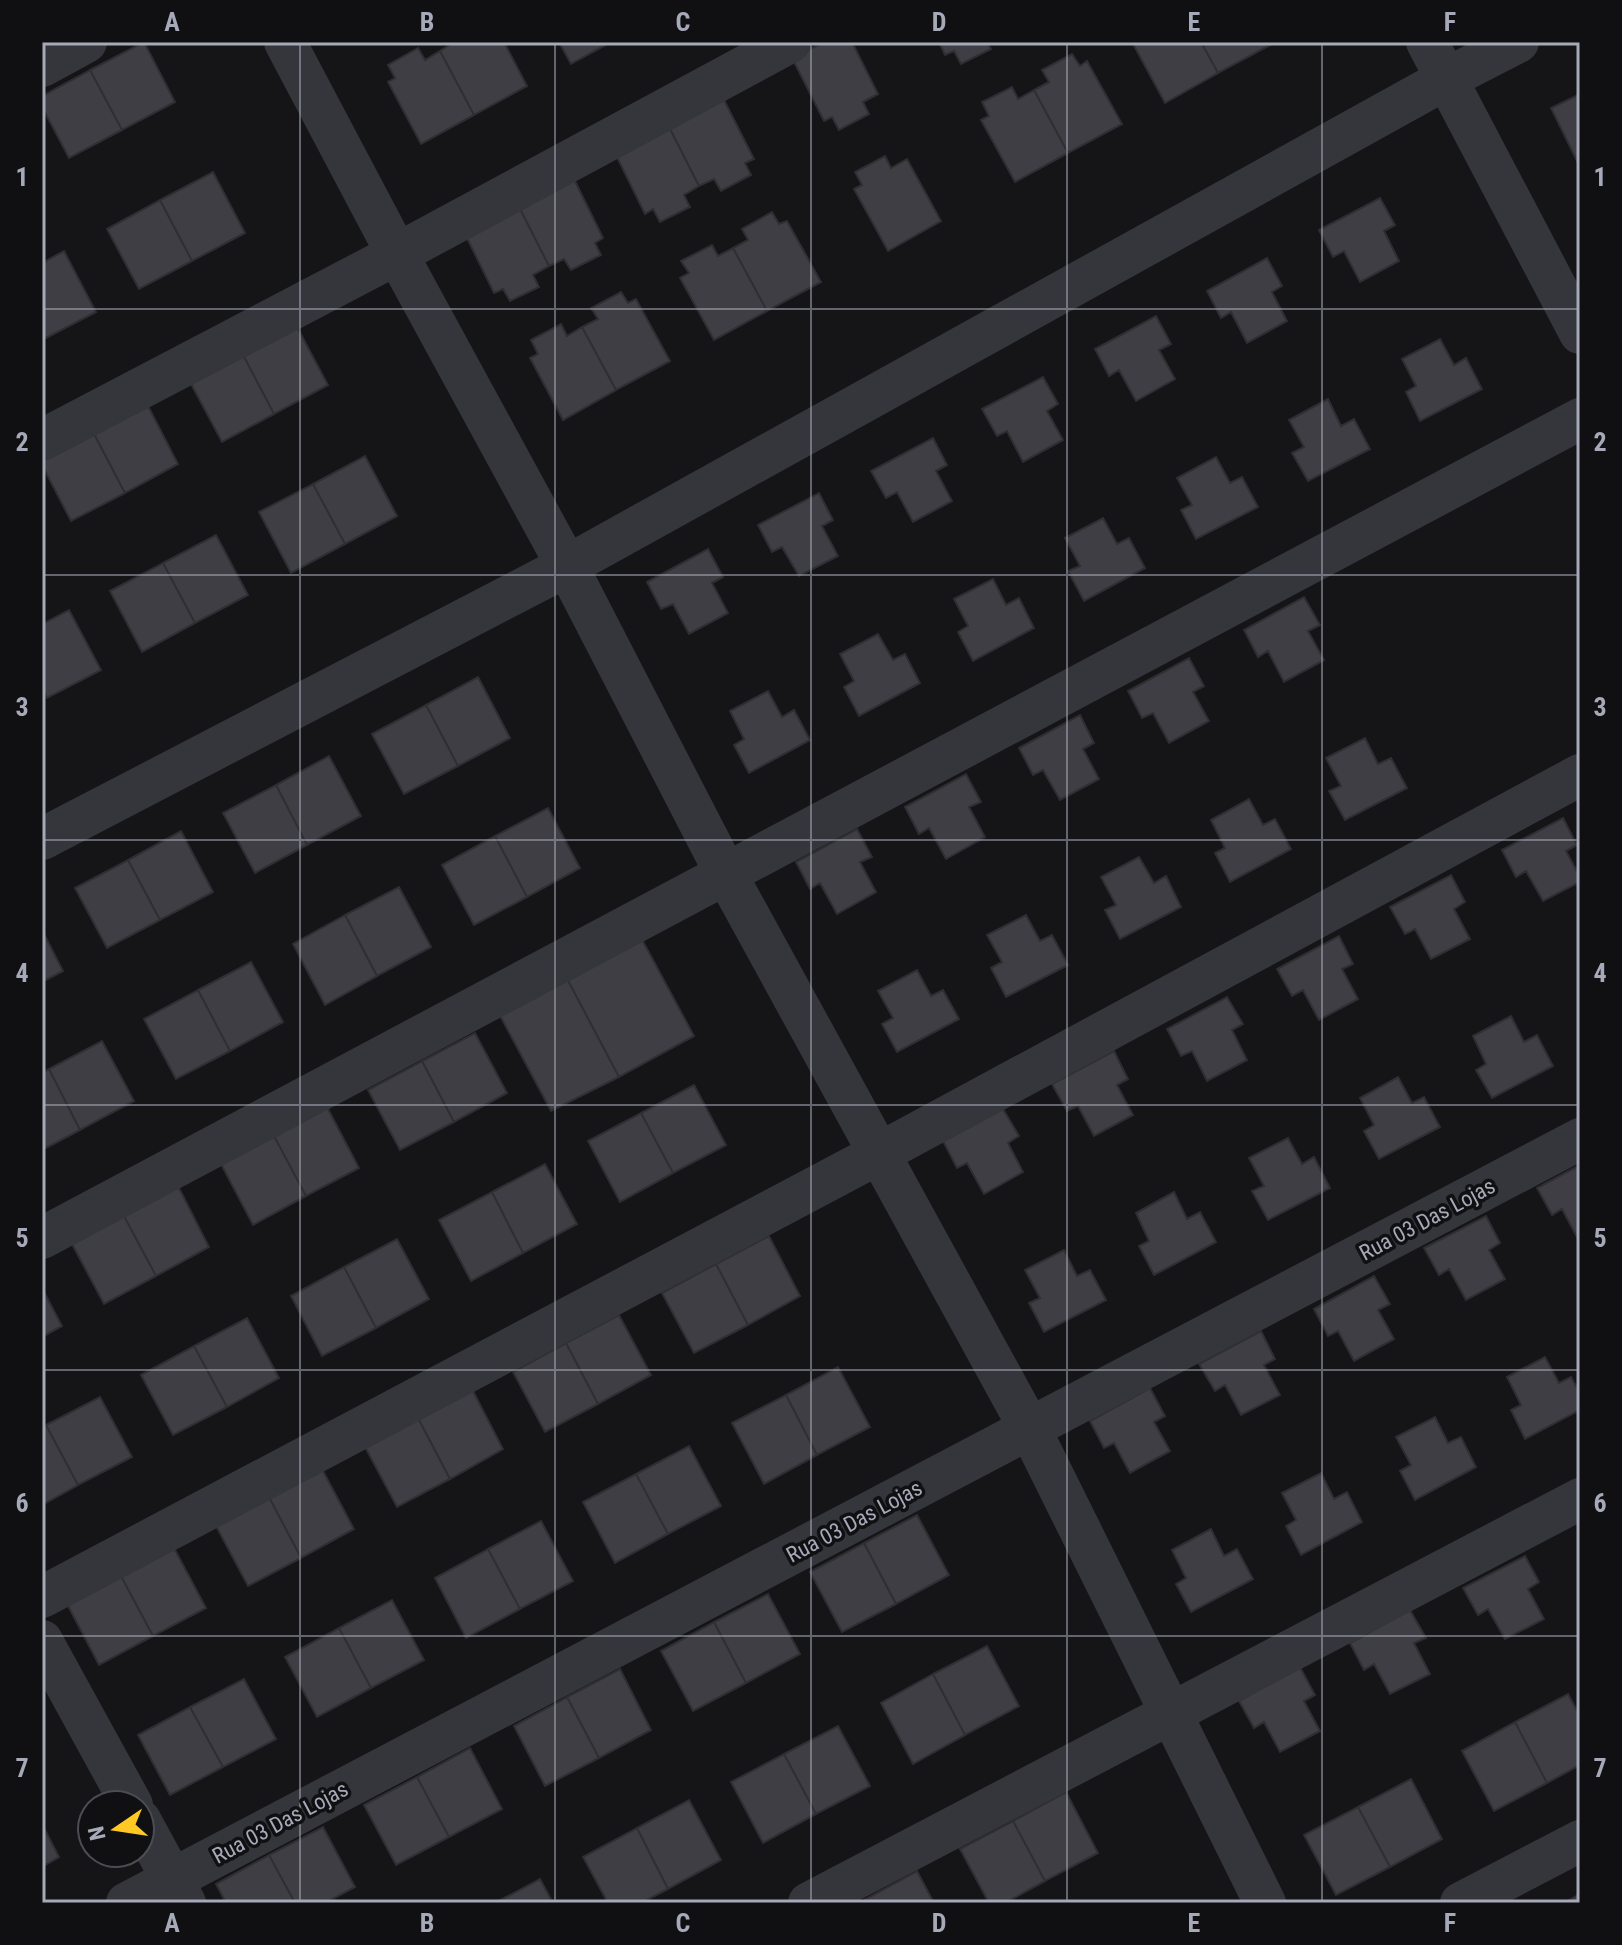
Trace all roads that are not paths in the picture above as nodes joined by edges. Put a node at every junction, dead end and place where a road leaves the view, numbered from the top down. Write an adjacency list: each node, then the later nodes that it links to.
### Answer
1 (86, 42): 6 (street)
2 (285, 42): 8 (street)
3 (790, 42): 8 (street)
4 (1427, 42): 7 (street)
5 (1518, 42): 7 (street)
6 (42, 66)
7 (1446, 79): 9 (street); 12 (street)
8 (397, 254): 11 (street); 12 (street)
9 (1580, 333)
10 (1580, 419): 15 (street)
11 (42, 440)
12 (567, 566): 14 (street); 15 (street)
13 (1580, 775): 17 (street)
14 (42, 839)
15 (726, 874): 17 (street); 18 (street)
16 (1580, 1139): 19 (street, Rua 03 Das Lojas)
17 (880, 1153): 19 (street); 21 (street)
18 (42, 1238)
19 (1030, 1429): 23 (street); 27 (street, Rua 03 Das Lojas)
20 (1580, 1499): 23 (street)
21 (42, 1597)
22 (42, 1641): 24 (street)
23 (1170, 1713): 29 (street); 30 (street)
24 (123, 1789)
25 (1580, 1841): 31 (street)
26 (156, 1850): 27 (street)
27 (178, 1891): 28 (street, Rua 03 Das Lojas)
28 (127, 1903)
29 (809, 1903)
30 (1265, 1903)
31 (1461, 1903)

